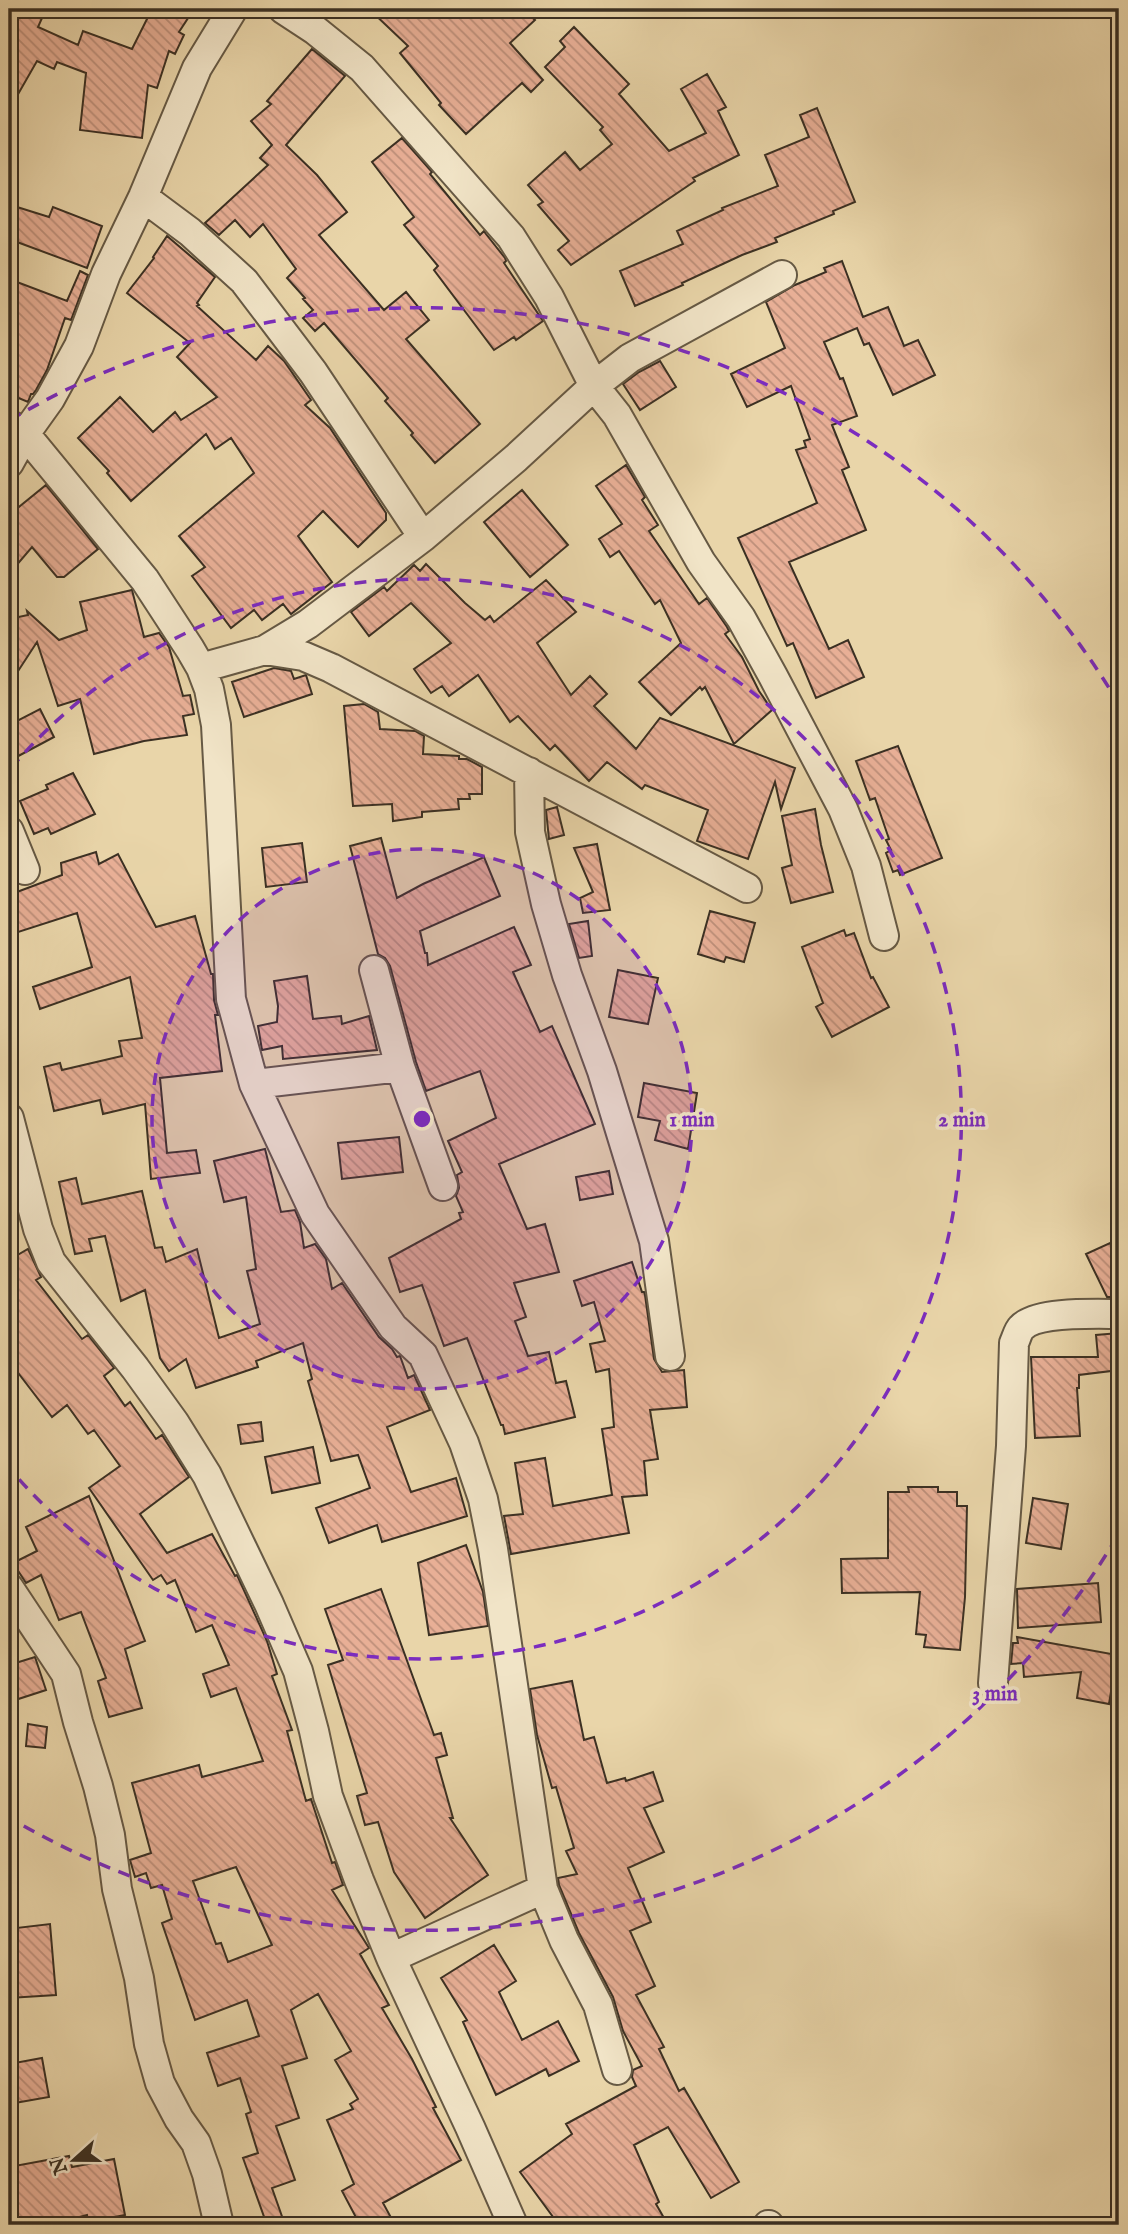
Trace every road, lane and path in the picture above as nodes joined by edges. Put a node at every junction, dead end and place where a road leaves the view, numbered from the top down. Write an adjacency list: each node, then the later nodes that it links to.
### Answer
1 (233, 9): 3 (street)
2 (283, 9): 5 (street)
3 (143, 197): 6 (street); 8 (street)
4 (782, 275): 5 (street)
5 (594, 386): 8 (street); 15 (street)
6 (17, 429): 7 (street); 10 (street)
7 (9, 463)
8 (423, 537): 9 (street)
9 (265, 650): 10 (street); 11 (street)
10 (201, 668): 18 (street)
11 (529, 772): 14 (street); 22 (street)
12 (9, 831): 13 (street)
13 (25, 870)
14 (747, 888)
15 (884, 936)
16 (374, 970): 17 (street)
17 (400, 1067): 18 (street); 20 (street)
18 (254, 1084): 25 (street)
19 (9, 1118): 26 (street)
20 (443, 1186)
21 (1119, 1314): 24 (street)
22 (670, 1356)
23 (9, 1588): 28 (street)
24 (993, 1682)
25 (543, 1889): 26 (street); 27 (street)
26 (391, 1958): 29 (street)
27 (617, 2070)
28 (219, 2225)
29 (513, 2225)

